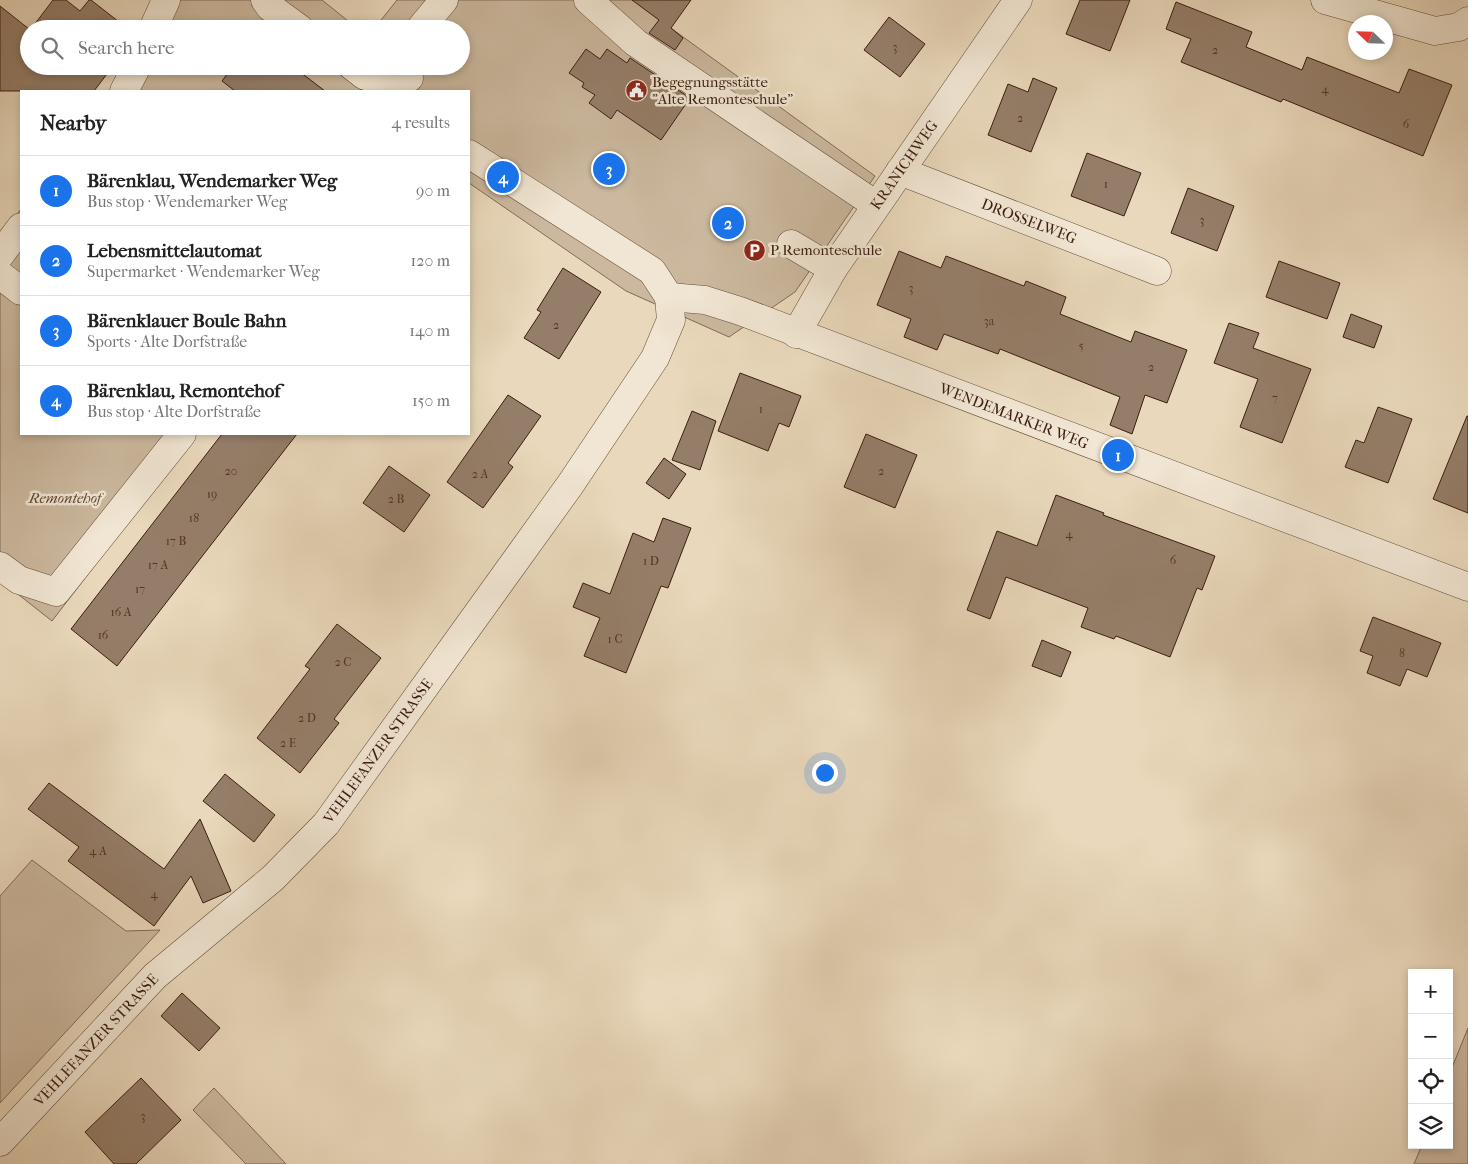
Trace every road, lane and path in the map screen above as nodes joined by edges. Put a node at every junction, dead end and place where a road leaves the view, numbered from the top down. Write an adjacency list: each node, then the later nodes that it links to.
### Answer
1 (166, 0): 7 (street)
2 (264, 0): 8 (street)
3 (444, 0): 9 (street)
4 (588, 0): 17 (street)
5 (1018, 0): 16 (street, KRANICHWEG)
6 (1325, 0): 10 (street)
7 (157, 20)
8 (288, 20)
9 (427, 20)
10 (1468, 22)
11 (132, 75): 14 (street)
12 (364, 75): 13 (street)
13 (410, 78)
14 (125, 90)
15 (470, 155): 25 (street)
16 (900, 170): 17 (street, KRANICHWEG); 22 (street, DROSSELWEG)
17 (876, 205): 21 (street, KRANICHWEG)
18 (20, 228): 20 (street)
19 (791, 244): 21 (street)
20 (0, 255)
21 (833, 269): 26 (street, KRANICHWEG)
22 (1157, 272)
23 (0, 274): 24 (street)
24 (20, 290)
25 (670, 297): 26 (street, WENDEMARKER WEG); 30 (street, VEHLEFANZER STRASSE)
26 (796, 334): 29 (street, WENDEMARKER WEG)
27 (181, 435): 28 (street)
28 (0, 566)
29 (1468, 587)
30 (0, 1142)

